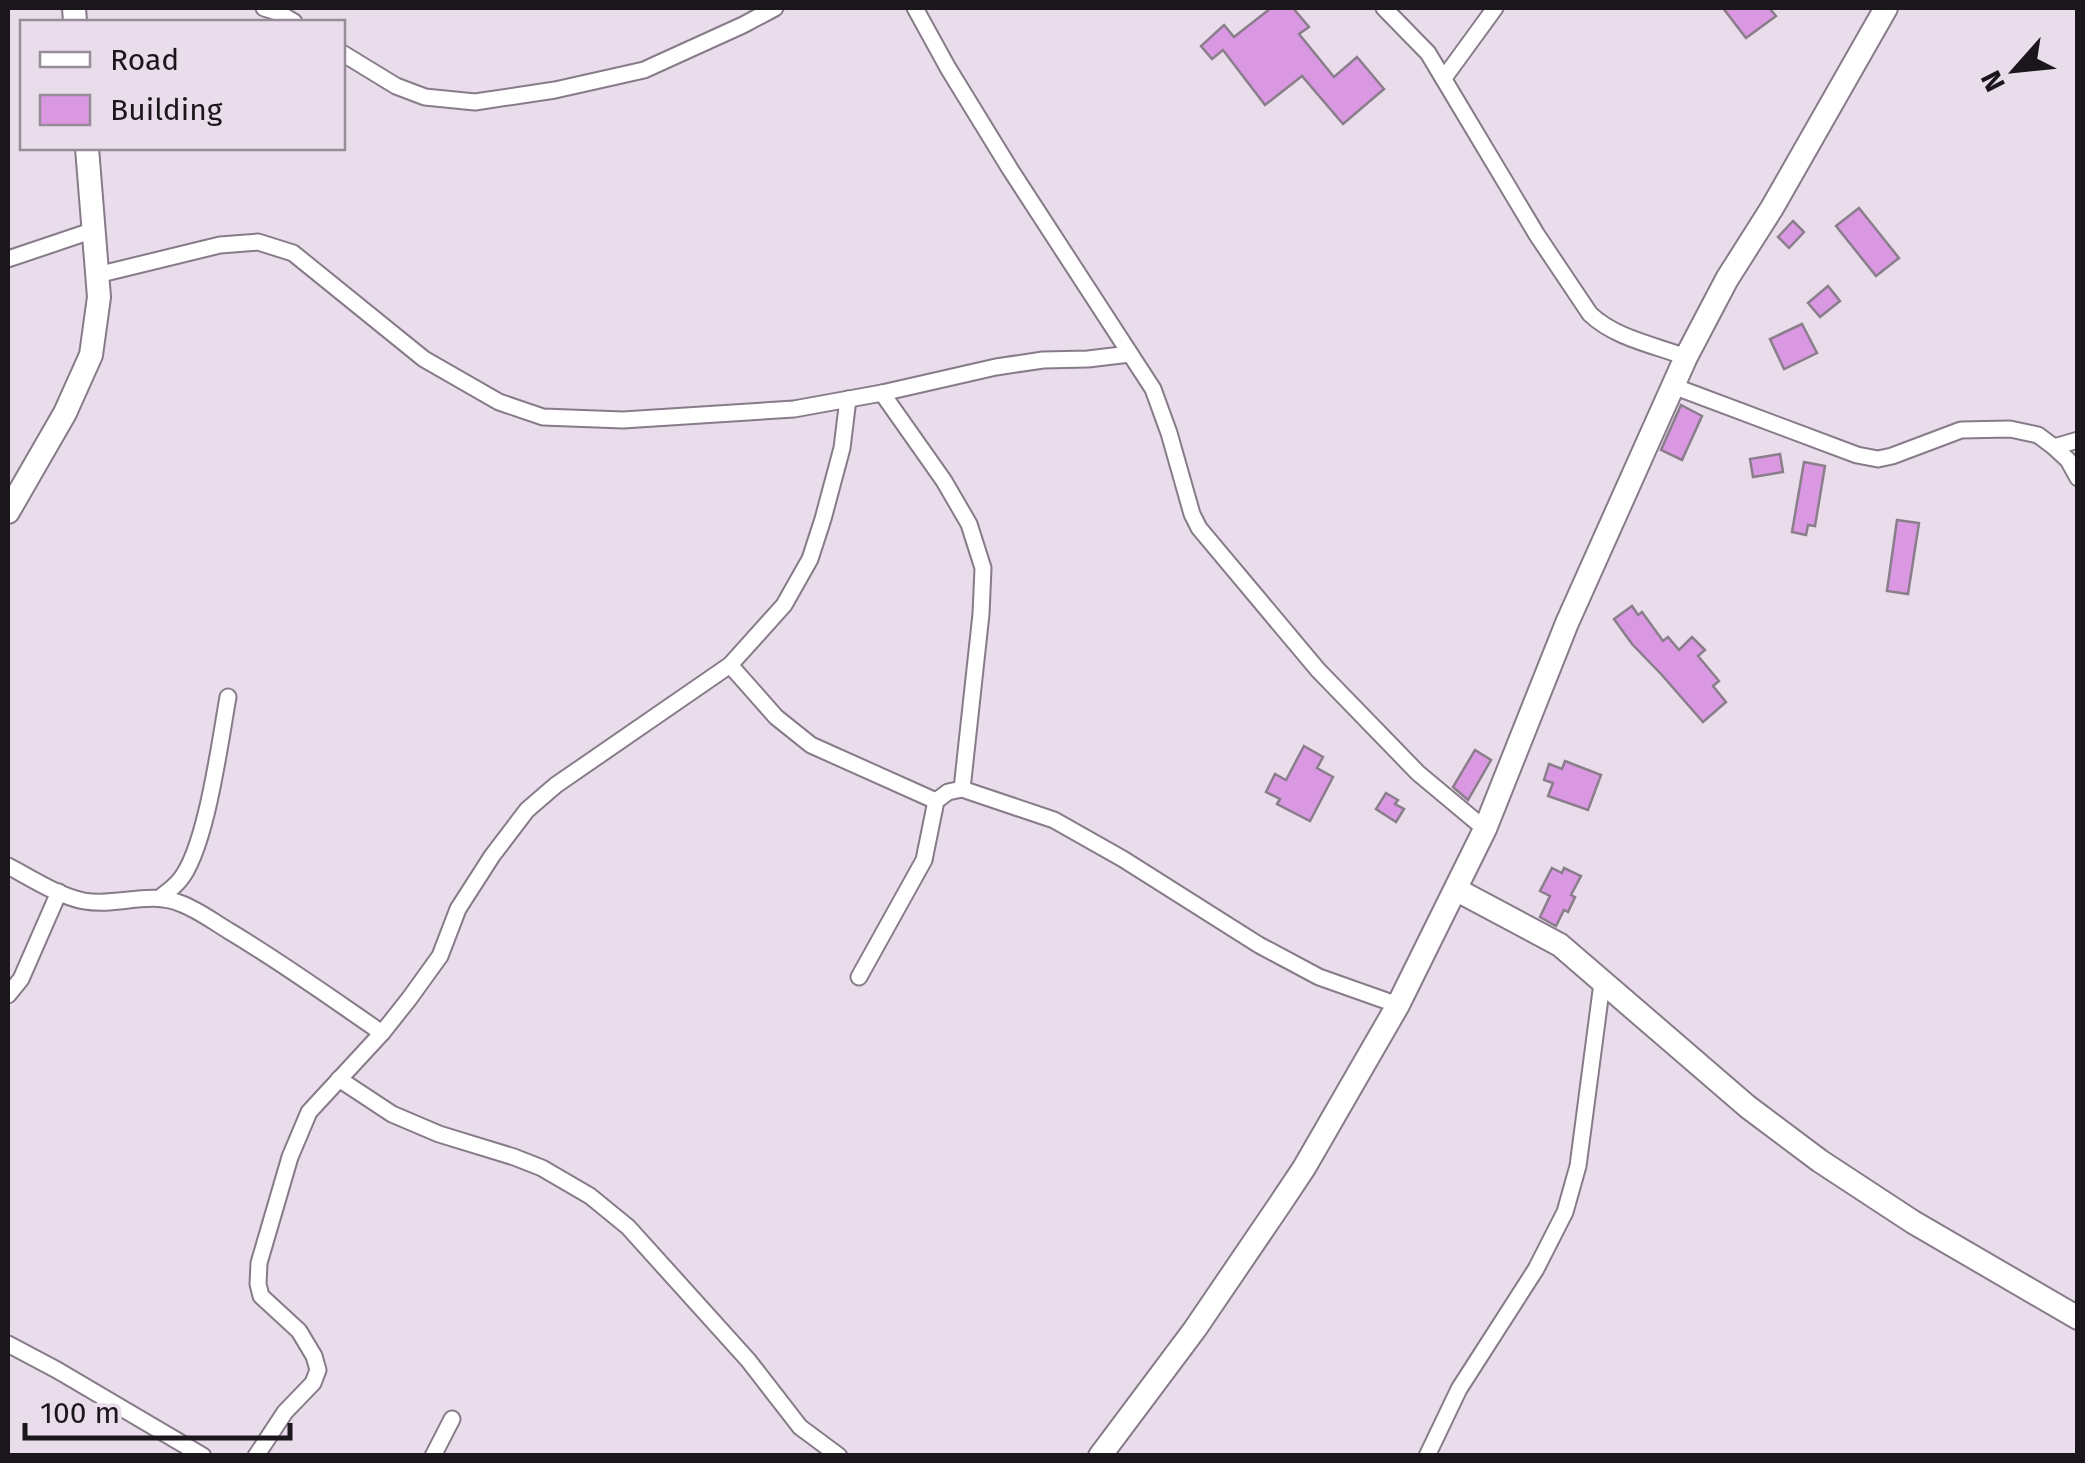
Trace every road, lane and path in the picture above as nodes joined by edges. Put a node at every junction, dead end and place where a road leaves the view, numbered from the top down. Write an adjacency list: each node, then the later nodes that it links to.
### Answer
1 (264, 8): 7 (street)
2 (775, 8): 8 (street)
3 (915, 8): 14 (street)
4 (1384, 8): 9 (street)
5 (1495, 8): 9 (street)
6 (1886, 8): 15 (street)
7 (291, 20)
8 (345, 55)
9 (1444, 78): 15 (street)
10 (86, 150): 11 (street)
11 (94, 230): 12 (street); 13 (street)
12 (8, 259)
13 (97, 275): 18 (street); 22 (street)
14 (1130, 354): 17 (street); 27 (street)
15 (1686, 357): 16 (street)
16 (1673, 386): 20 (street); 27 (street)
17 (882, 393): 18 (street); 25 (street)
18 (848, 399): 23 (street)
19 (2078, 440): 20 (street)
20 (2054, 446): 21 (street)
21 (2078, 478)
22 (8, 512)
23 (730, 665): 26 (street); 36 (street)
24 (228, 698): 31 (street)
25 (962, 789): 26 (street); 35 (street)
26 (936, 801): 32 (street)
27 (1485, 829): 29 (street)
28 (8, 866): 30 (street)
29 (1457, 890): 33 (street); 35 (street)
30 (59, 892): 31 (street); 34 (street)
31 (161, 897): 36 (street)
32 (859, 978)
33 (1602, 983): 38 (street); 46 (street)
34 (8, 996)
35 (1398, 1006): 45 (street)
36 (382, 1033): 37 (street)
37 (339, 1079): 42 (street); 44 (street)
38 (2078, 1318)
39 (8, 1344): 41 (street)
40 (452, 1419): 43 (street)
41 (202, 1456)
42 (256, 1456)
43 (433, 1456)
44 (838, 1456)
45 (1100, 1456)
46 (1427, 1456)

